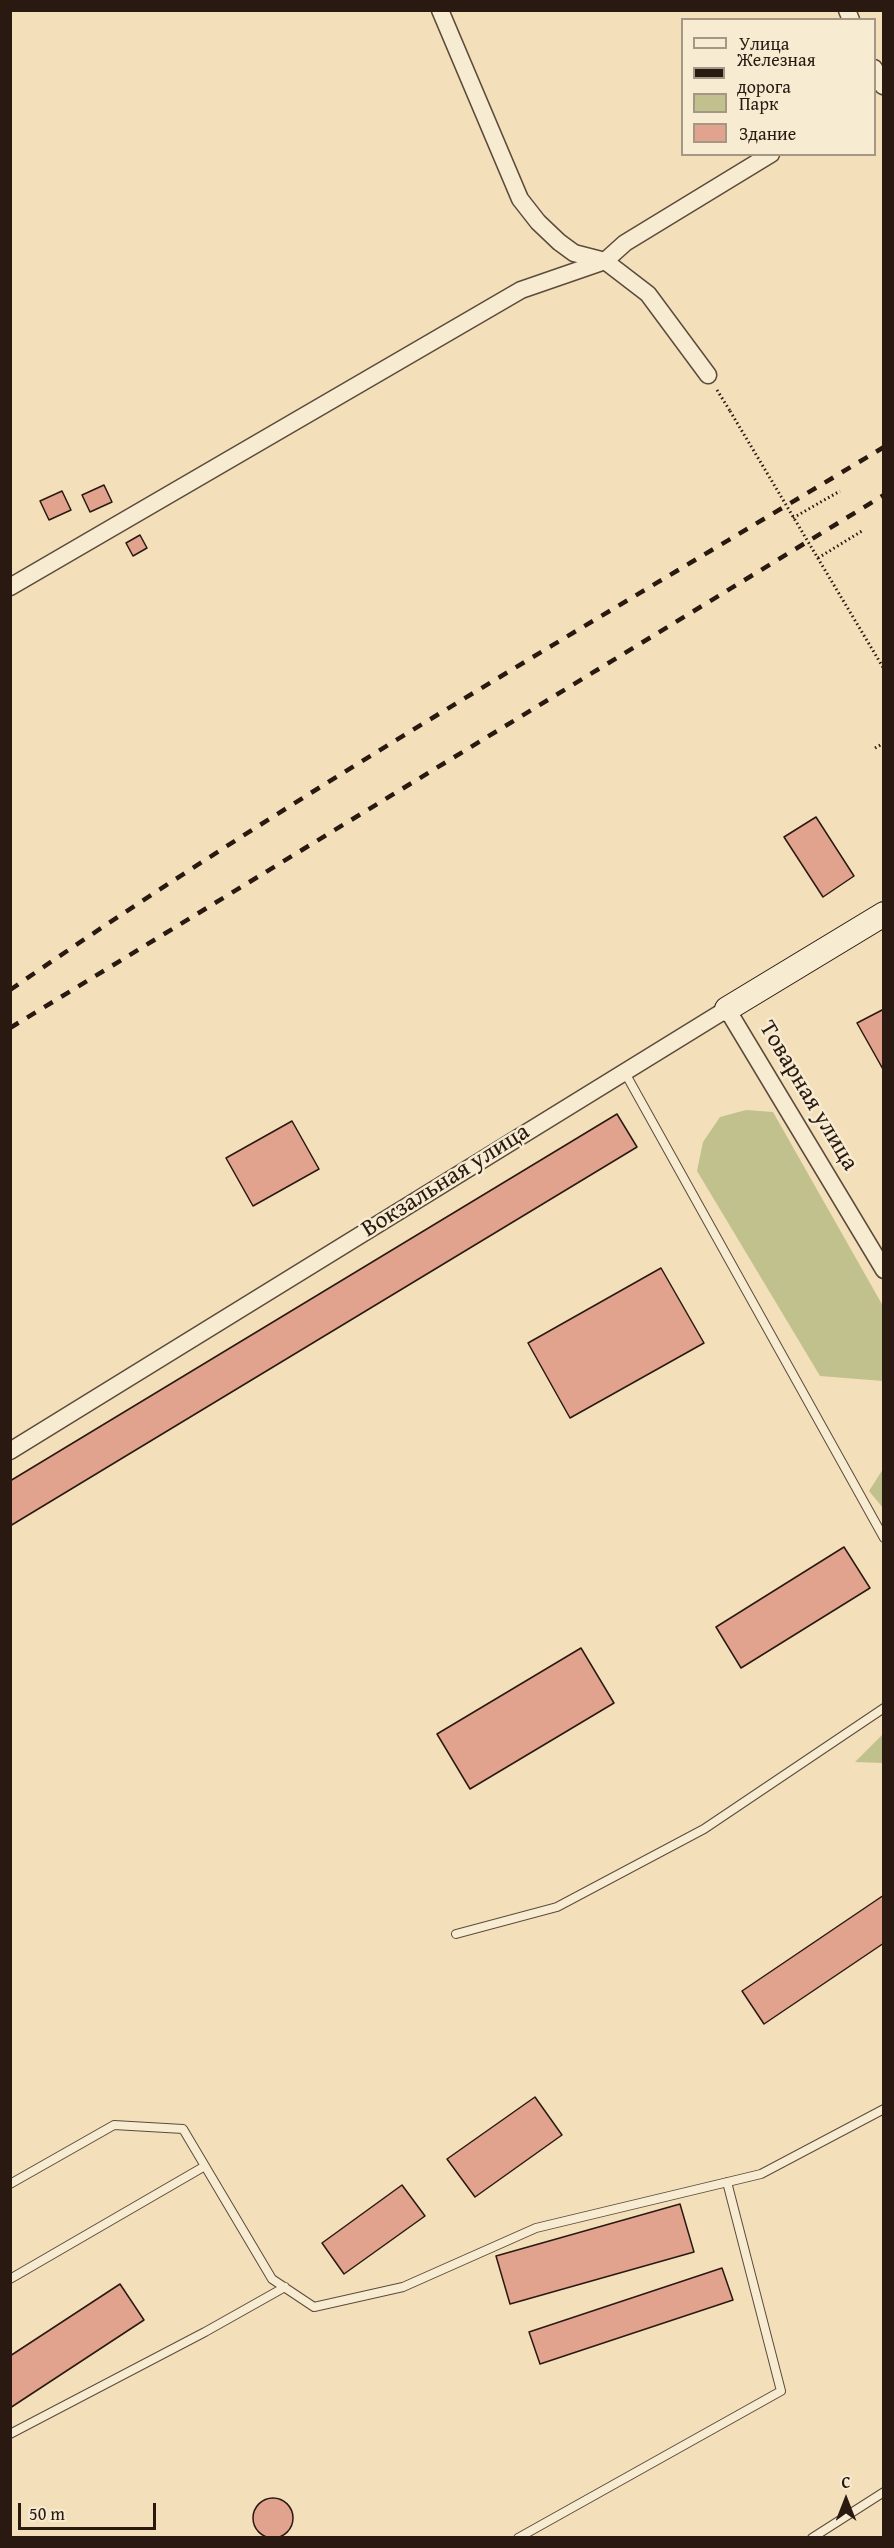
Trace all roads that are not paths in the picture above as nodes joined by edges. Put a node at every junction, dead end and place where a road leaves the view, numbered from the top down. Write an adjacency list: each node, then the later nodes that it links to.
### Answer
1 (440, 10): 5 (street)
2 (876, 72): 3 (street)
3 (883, 86)
4 (768, 156): 5 (street)
5 (605, 261): 6 (street); 7 (street)
6 (708, 375)
7 (10, 587)
8 (884, 914): 9 (street, Вокзальная улица)
9 (727, 1009): 10 (street, Вокзальная улица); 11 (street, Товарная улица)
10 (624, 1071): 12 (street, Вокзальная улица); 13 (lane)
11 (884, 1270)
12 (10, 1451)
13 (884, 1538)
14 (884, 1708): 15 (lane)
15 (456, 1934)
16 (884, 2109): 18 (lane)
17 (205, 2166): 19 (lane); 20 (lane); 21 (lane)
18 (727, 2182): 21 (lane); 24 (lane)
19 (10, 2184)
20 (10, 2279)
21 (285, 2287): 22 (lane)
22 (10, 2434)
23 (884, 2492): 25 (lane)
24 (518, 2538)
25 (812, 2538)

